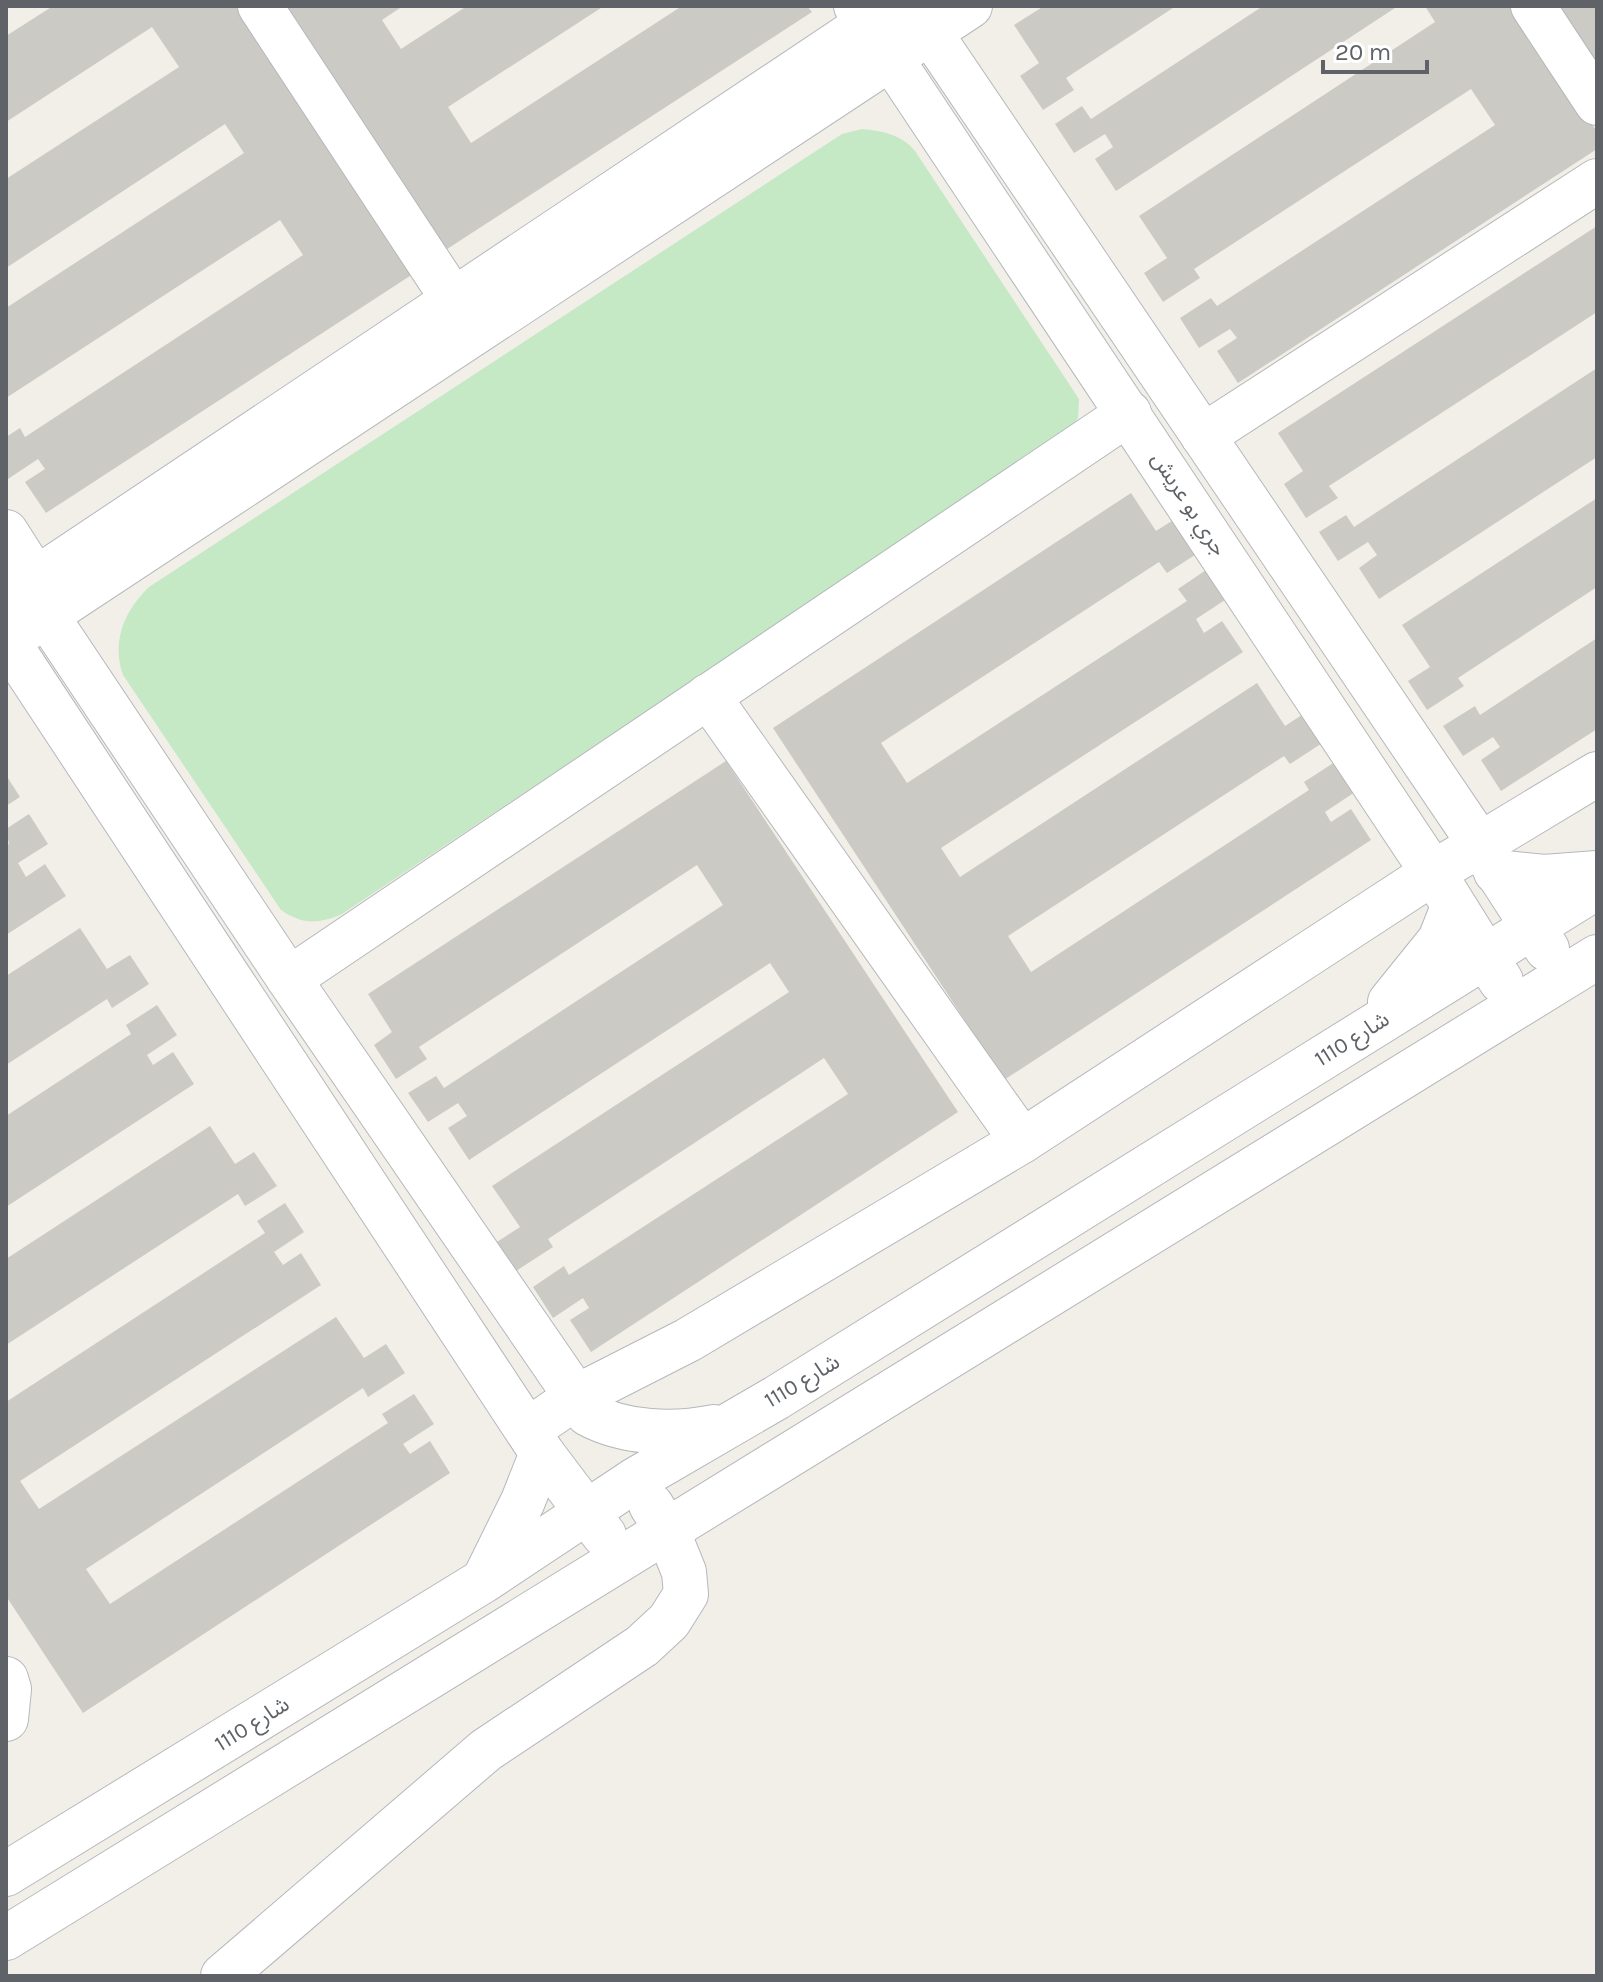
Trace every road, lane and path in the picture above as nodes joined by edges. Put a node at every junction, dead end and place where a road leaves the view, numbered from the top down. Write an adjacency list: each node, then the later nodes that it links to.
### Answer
1 (260, 6): 9 (street)
2 (970, 6): 5 (street)
3 (1533, 6): 7 (street)
4 (873, 12): 6 (street, جري بو عريش); 9 (street)
5 (920, 20): 6 (street); 11 (street)
6 (892, 58): 9 (street); 10 (street, جري بو عريش)
7 (1597, 103)
8 (1597, 181): 11 (street)
9 (465, 317): 13 (street)
10 (1129, 413): 14 (street); 19 (street, جري بو عريش)
11 (1203, 436): 16 (street)
12 (6, 532): 13 (street)
13 (19, 614): 23 (street); 29 (street)
14 (708, 696): 23 (street); 26 (street)
15 (1597, 774): 16 (street)
16 (1488, 858): 17 (street); 19 (street); 20 (street)
17 (1597, 873)
18 (1597, 887): 20 (street, شارع 1110)
19 (1442, 890): 21 (street, جري بو عريش); 25 (street); 26 (street)
20 (1531, 926): 21 (street, شارع 1110); 22 (street)
21 (1485, 956): 24 (street, جري بو عريش); 25 (street, شارع 1110)
22 (1581, 967): 24 (street)
23 (289, 979): 27 (street)
24 (1517, 1005): 32 (street)
25 (1361, 1033): 28 (street, شارع 1110)
26 (1022, 1141): 27 (street)
27 (587, 1407): 28 (street); 29 (street); 30 (street)
28 (728, 1424): 30 (street, شارع 1110)
29 (535, 1441): 31 (street); 34 (street)
30 (635, 1480): 31 (street, شارع 1110); 32 (street)
31 (588, 1512): 33 (street); 34 (street, شارع 1110)
32 (667, 1530): 33 (street); 41 (street)
33 (621, 1560): 40 (street)
34 (483, 1581): 37 (street, شارع 1110)
35 (6, 1679): 36 (street)
36 (6, 1719)
37 (74, 1834): 38 (street); 39 (street, شارع 1110)
38 (6, 1845)
39 (6, 1874)
40 (6, 1938)
41 (223, 1976)

